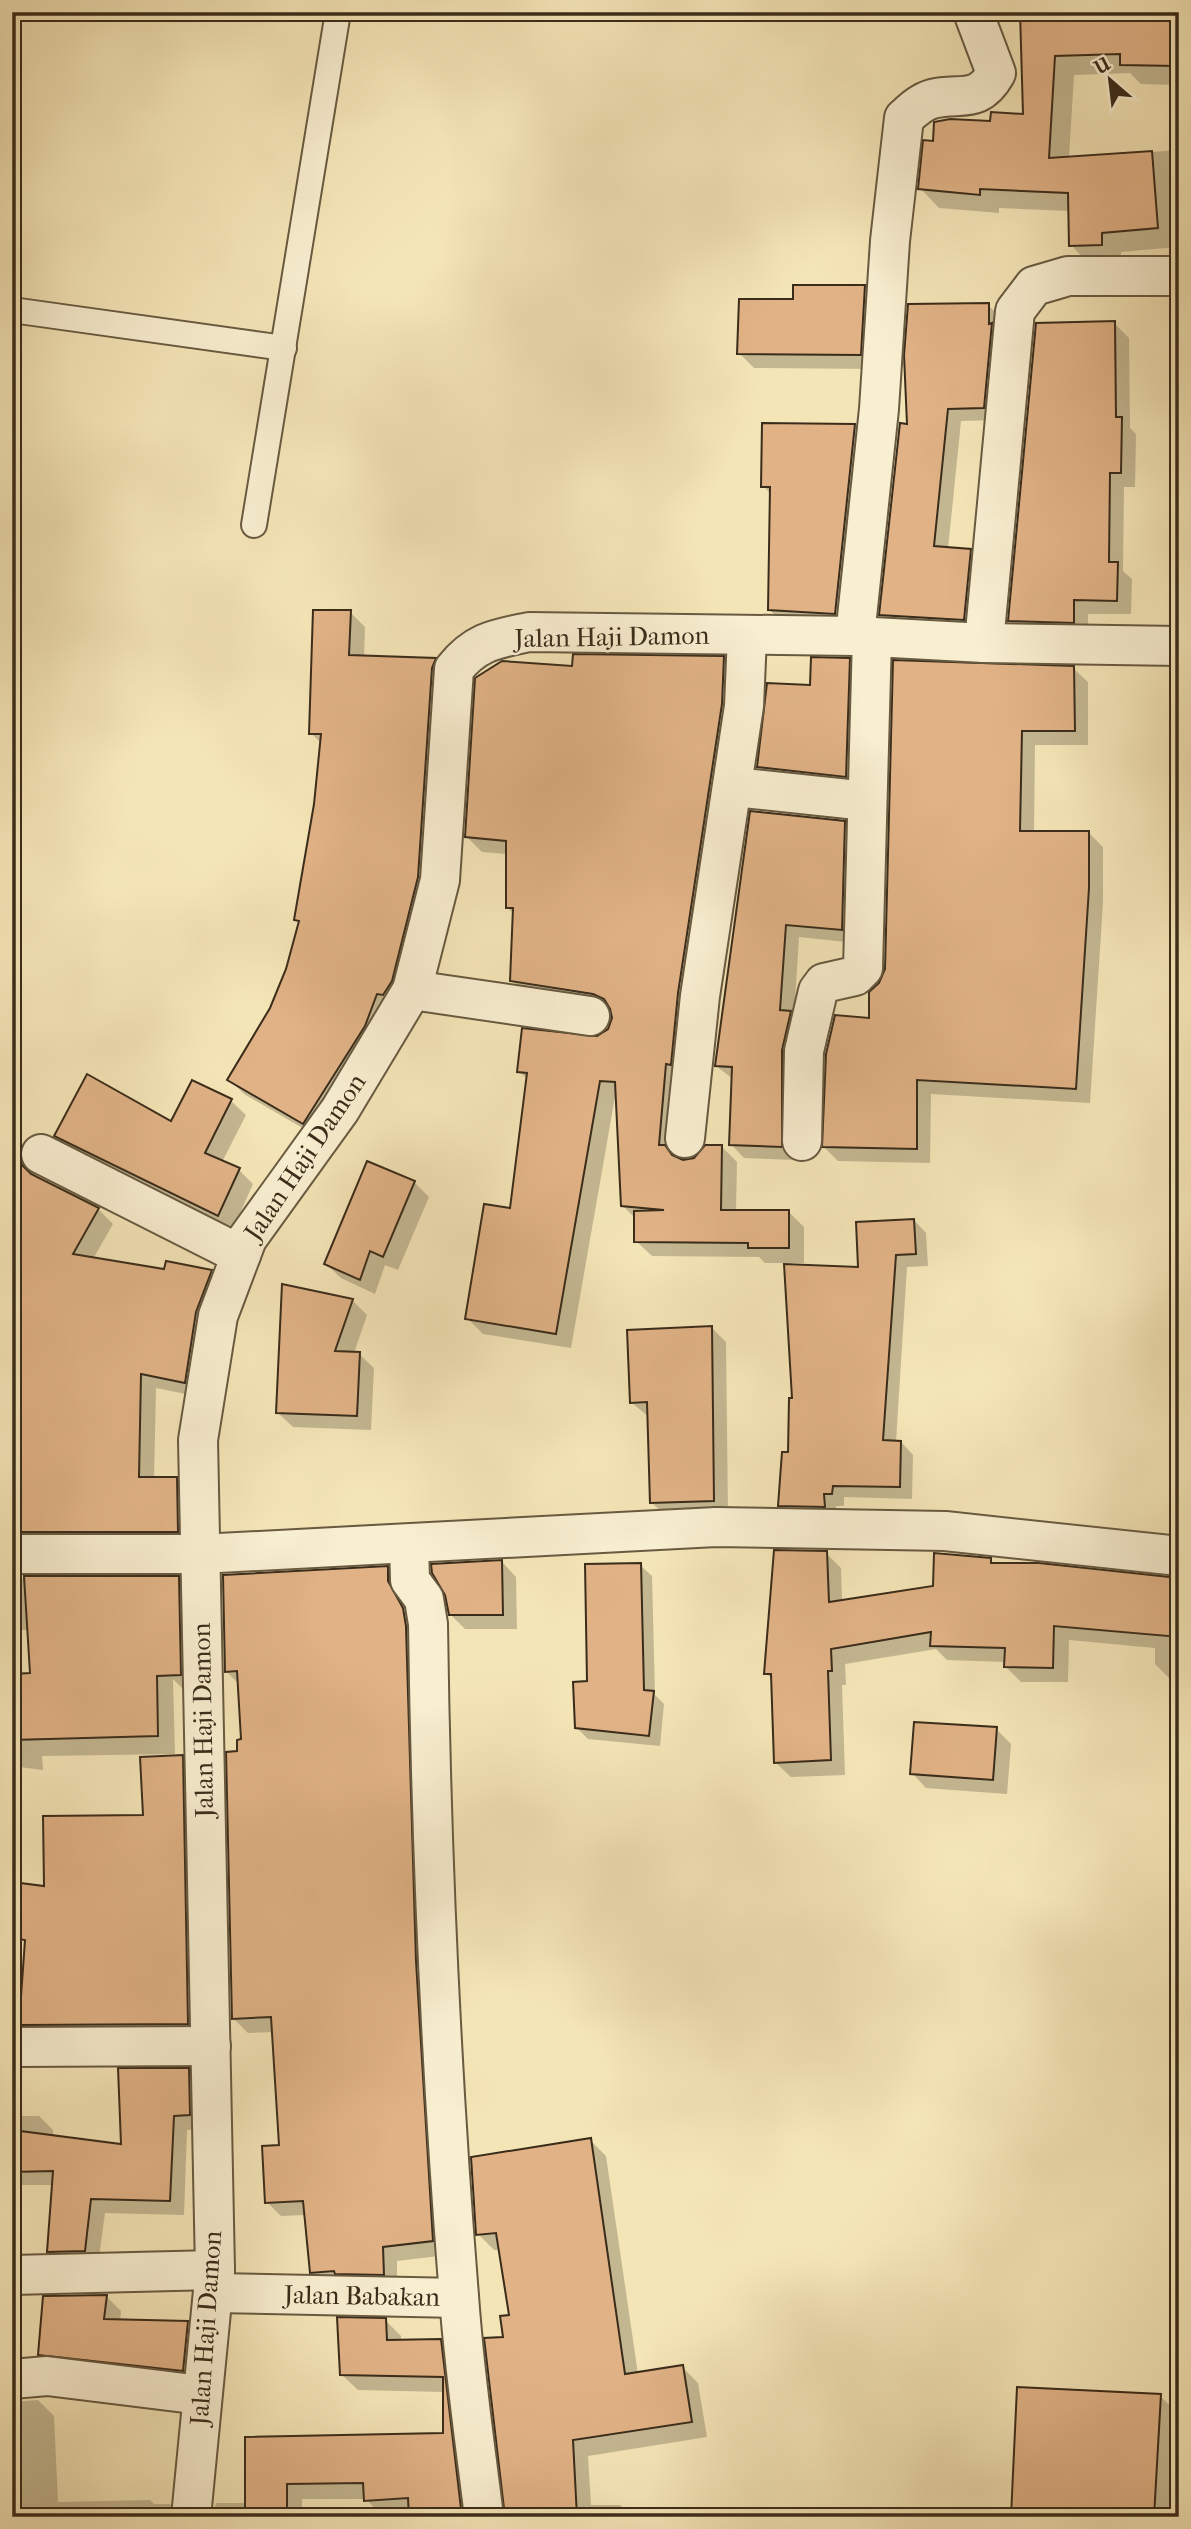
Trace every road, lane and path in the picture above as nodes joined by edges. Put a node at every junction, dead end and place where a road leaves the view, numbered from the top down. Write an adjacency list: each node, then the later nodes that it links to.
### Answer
1 (338, 12): 5 (lane)
2 (974, 12): 8 (street)
3 (1179, 275): 9 (street)
4 (12, 310): 5 (lane)
5 (284, 348): 6 (lane)
6 (254, 525)
7 (747, 636): 8 (street, Jalan Haji Damon); 11 (street); 13 (street, Jalan Haji Damon)
8 (864, 636): 9 (street, Jalan Haji Damon); 12 (street)
9 (984, 643): 10 (street, Jalan Haji Damon)
10 (1179, 646)
11 (734, 787): 12 (street); 15 (street)
12 (867, 801): 16 (street)
13 (412, 990): 14 (street); 18 (street, Jalan Haji Damon)
14 (590, 1016)
15 (685, 1138)
16 (802, 1141)
17 (41, 1154): 18 (street)
18 (241, 1255): 21 (street, Jalan Haji Damon)
19 (409, 1544): 21 (street); 22 (street); 27 (street)
20 (12, 1553): 21 (street)
21 (200, 1554): 23 (street, Jalan Haji Damon)
22 (1179, 1556)
23 (211, 2046): 24 (street); 26 (street, Jalan Haji Damon)
24 (12, 2047)
25 (12, 2275): 26 (street, Jalan Babakan)
26 (214, 2282): 27 (street, Jalan Babakan); 29 (street, Jalan Haji Damon)
27 (459, 2298): 31 (street, Jalan Babakan)
28 (12, 2379): 29 (street)
29 (201, 2395): 30 (street, Jalan Haji Damon)
30 (191, 2517)
31 (484, 2517)

